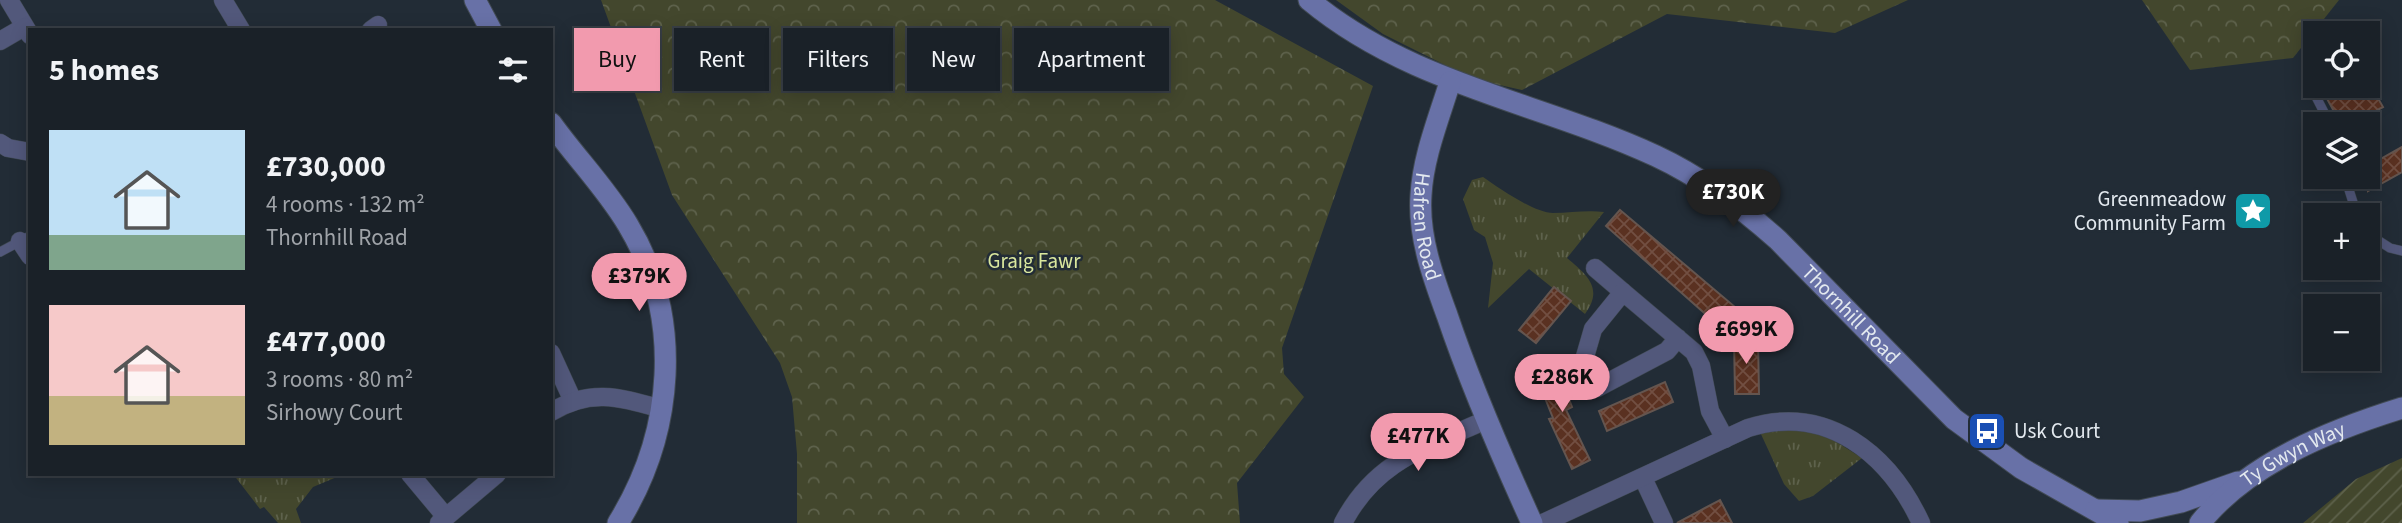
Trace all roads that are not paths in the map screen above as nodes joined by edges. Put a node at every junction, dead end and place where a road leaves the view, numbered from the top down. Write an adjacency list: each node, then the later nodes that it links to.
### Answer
1 (9, 0): 7 (street)
2 (223, 0): 5 (street)
3 (475, 0): 6 (street)
4 (1308, 0): 9 (street, Thornhill Road)
5 (240, 28)
6 (490, 28)
7 (27, 31): 8 (street)
8 (0, 41)
9 (1450, 82): 25 (street, Hafren Road); 31 (street, Thornhill Road)
10 (553, 125): 23 (street)
11 (0, 143): 12 (street)
12 (28, 152)
13 (2380, 242): 15 (lane)
14 (27, 244): 16 (lane)
15 (2402, 251)
16 (0, 252)
17 (1595, 268): 18 (street)
18 (1623, 292): 19 (street); 19 (street)
19 (1678, 338): 26 (street)
20 (553, 358): 21 (street)
21 (572, 399): 23 (street); 24 (street)
22 (2402, 408): 30 (street, Ty Gwyn Way)
23 (662, 409): 33 (street)
24 (553, 411)
25 (1486, 420): 34 (street); 35 (street, Hafren Road)
26 (1725, 439): 29 (street); 38 (street)
27 (411, 476): 32 (street)
28 (495, 476): 32 (street)
29 (1643, 478): 36 (street); 37 (street)
30 (2245, 480): 31 (street); 40 (street, Ty Gwyn Way)
31 (2089, 511): 39 (street, Thornhill Road)
32 (442, 520)
33 (625, 520)
34 (1343, 523)
35 (1532, 523)
36 (1543, 523)
37 (1664, 523)
38 (1921, 523)
39 (2118, 523)
40 (2200, 523)

